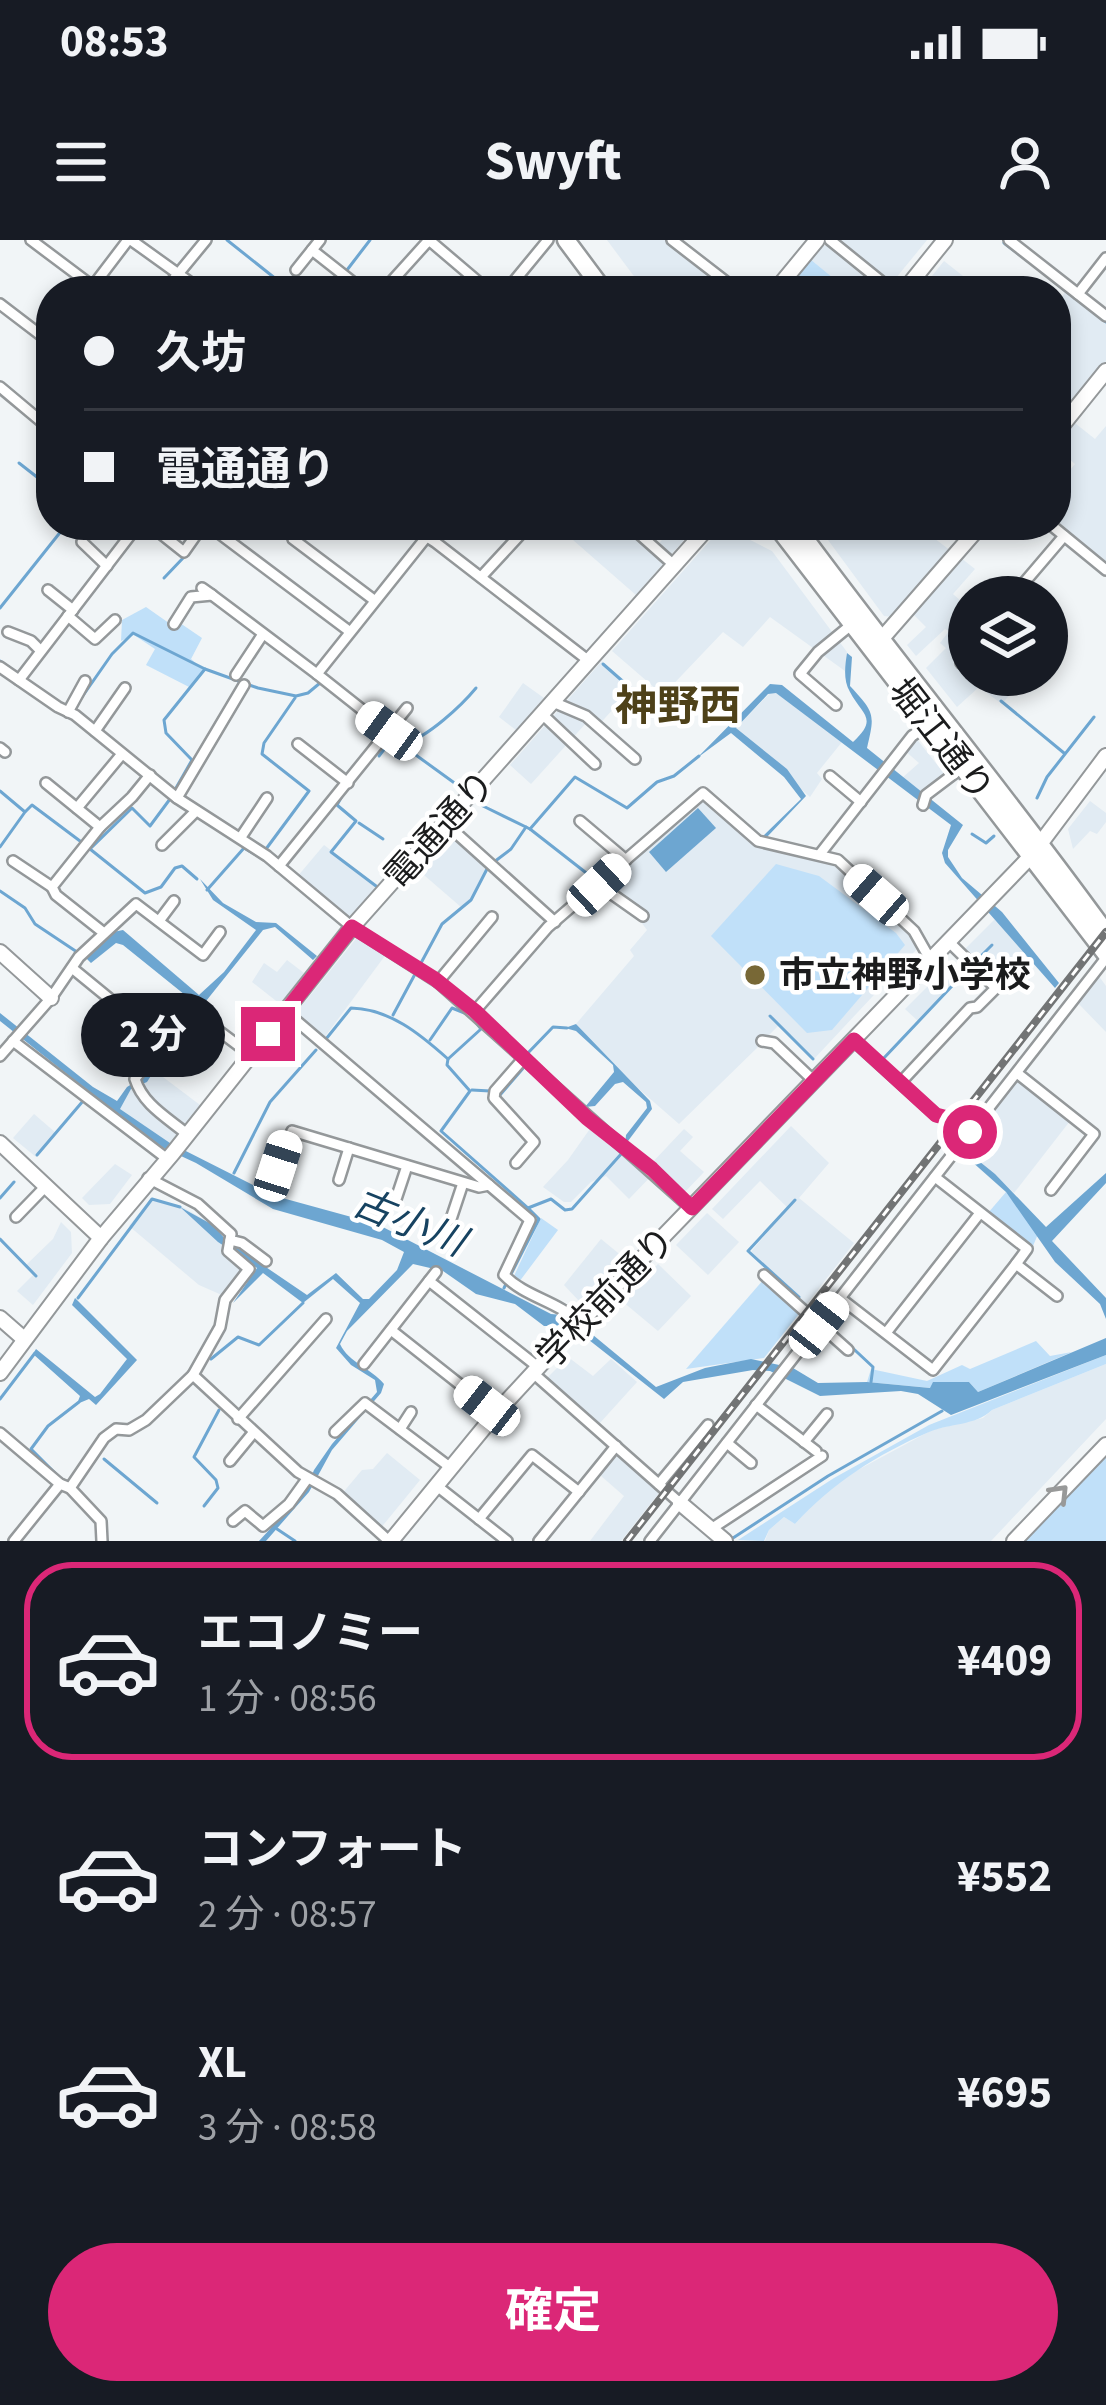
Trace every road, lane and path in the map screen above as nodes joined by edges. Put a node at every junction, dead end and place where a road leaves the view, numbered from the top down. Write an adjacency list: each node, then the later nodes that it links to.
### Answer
1 (31, 240): 17 (street)
2 (130, 240): 16 (street); 18 (street)
3 (206, 240): 16 (street)
4 (320, 240): 13 (street)
5 (548, 240): 24 (street)
6 (566, 240): 25 (highway)
7 (581, 240): 26 (highway)
8 (672, 240): 27 (street)
9 (817, 240): 28 (street)
10 (830, 240): 29 (street)
11 (946, 240): 30 (street)
12 (1009, 240): 31 (street)
13 (312, 250): 15 (street); 21 (street)
14 (1106, 257): 33 (street)
15 (296, 270)
16 (179, 273): 19 (street); 20 (street)
17 (79, 276)
18 (105, 276)
19 (176, 276)
20 (183, 276)
21 (345, 276)
22 (397, 276): 23 (street)
23 (471, 276)
24 (518, 276)
25 (593, 276)
26 (607, 276)
27 (714, 276)
28 (788, 276)
29 (874, 276)
30 (916, 276)
31 (1055, 276)
32 (1071, 289): 33 (street)
33 (1078, 294): 35 (street)
34 (0, 304): 36 (street)
35 (1106, 316)
36 (36, 332)
37 (1106, 371): 39 (street)
38 (0, 387): 40 (street)
39 (1071, 415)
40 (36, 416)
41 (127, 540): 57 (street)
42 (169, 540): 43 (street)
43 (194, 540)
44 (226, 540): 68 (street)
45 (293, 540): 63 (street)
46 (424, 540): 63 (street)
47 (431, 540): 61 (street)
48 (515, 540): 61 (street)
49 (645, 540): 58 (street)
50 (697, 540): 58 (street, 電通通り)
51 (787, 540): 67 (highway, 堀江通り)
52 (805, 540): 71 (highway, 堀江通り)
53 (967, 540): 71 (street)
54 (1061, 540): 60 (street)
55 (1069, 540): 59 (street)
56 (82, 542): 57 (street)
57 (107, 566): 64 (street)
58 (674, 566): 73 (street, 電通通り)
59 (1106, 570)
60 (1030, 576)
61 (481, 578): 73 (street)
62 (48, 590): 64 (street)
63 (374, 600): 68 (street)
64 (70, 613): 65 (street); 72 (street)
65 (115, 620)
66 (174, 624): 70 (street)
67 (850, 625): 71 (highway, 堀江通り); 79 (street)
68 (349, 631): 75 (street)
69 (8, 632): 72 (street)
70 (263, 634): 75 (street); 96 (street)
71 (875, 646): 83 (highway, 堀江通り); 107 (highway, 堀江通り)
72 (39, 650): 76 (street)
73 (589, 661): 82 (street, 電通通り)
74 (0, 667): 76 (street)
75 (317, 674): 85 (street)
76 (19, 680): 80 (street)
77 (85, 680): 80 (street)
78 (125, 688): 84 (street)
79 (836, 705)
80 (69, 708): 84 (street)
81 (407, 708): 85 (street)
82 (548, 708): 89 (street); 90 (street); 103 (street, 電通通り)
83 (929, 724): 91 (highway, 堀江通り); 99 (street)
84 (94, 731): 87 (street)
85 (388, 734): 94 (street)
86 (298, 744): 94 (street)
87 (122, 754): 92 (street); 100 (street)
88 (1106, 756): 107 (street, 学校前通り)
89 (635, 759)
90 (595, 764)
91 (963, 767): 98 (street); 107 (highway, 堀江通り)
92 (150, 775): 96 (street); 104 (street)
93 (830, 776): 99 (street)
94 (347, 783): 111 (street)
95 (46, 784): 100 (street)
96 (177, 798): 101 (street)
97 (267, 798): 105 (street)
98 (924, 800)
99 (861, 802): 108 (street)
100 (77, 808): 104 (street)
101 (196, 811): 105 (street); 106 (street)
102 (580, 821): 109 (street)
103 (446, 824): 118 (street); 120 (street, 電通通り)
104 (100, 827): 113 (street)
105 (241, 837): 111 (street)
106 (162, 844)
107 (1036, 849): 119 (highway, 堀江通り); 123 (street, 学校前通り)
108 (820, 854): 109 (street); 126 (street)
109 (626, 860): 112 (street)
110 (14, 861): 113 (street)
111 (279, 866): 120 (street)
112 (599, 885): 115 (street); 118 (street)
113 (52, 887): 122 (street)
114 (174, 901): 117 (street)
115 (643, 916)
116 (491, 917): 128 (street)
117 (158, 921): 121 (street); 122 (street)
118 (555, 922): 130 (street)
119 (1100, 926): 125 (highway, 堀江通り)
120 (352, 927): 128 (street); 131 (street, 電通通り)
121 (220, 932)
122 (104, 933): 127 (street)
123 (949, 942): 126 (street, 学校前通り); 141 (street)
124 (0, 952): 129 (street)
125 (1106, 956): 139 (street)
126 (931, 961): 134 (street, 学校前通り)
127 (72, 968): 129 (street); 144 (street)
128 (438, 982): 130 (street)
129 (51, 998): 135 (street)
130 (475, 1011): 138 (street)
131 (286, 1012): 136 (street, 電通通り); 153 (street)
132 (214, 1028): 136 (street)
133 (762, 1040): 140 (street)
134 (854, 1040): 140 (street, 学校前通り); 141 (street)
135 (14, 1041): 137 (street); 144 (street)
136 (251, 1055): 144 (street, 電通通り)
137 (0, 1056)
138 (523, 1059): 146 (street); 157 (street)
139 (1017, 1072): 142 (street); 155 (street)
140 (814, 1081): 157 (street, 学校前通り)
141 (902, 1081): 142 (street)
142 (970, 1132): 149 (street)
143 (0, 1143): 154 (street)
144 (177, 1148): 150 (street, 電通通り)
145 (349, 1148): 147 (street); 148 (street); 151 (street)
146 (515, 1163)
147 (278, 1166)
148 (407, 1166): 152 (street); 156 (street)
149 (934, 1177): 158 (street); 167 (street)
150 (148, 1178): 161 (street, 電通通り); 162 (street)
151 (339, 1180)
152 (464, 1183): 153 (street); 160 (street)
153 (489, 1185): 170 (street)
154 (46, 1186): 159 (street); 161 (street)
155 (1052, 1190)
156 (395, 1202)
157 (692, 1208): 170 (street, 学校前通り)
158 (980, 1213): 164 (street); 173 (street)
159 (16, 1217)
160 (451, 1219)
161 (101, 1238): 174 (street, 電通通り)
162 (229, 1246): 163 (street); 179 (street)
163 (266, 1262)
164 (1016, 1264): 166 (street); 173 (street)
165 (764, 1275): 171 (street)
166 (1057, 1296)
167 (840, 1298): 171 (street); 173 (street)
168 (0, 1318): 174 (street)
169 (326, 1319): 184 (street)
170 (579, 1323): 177 (street, 学校前通り)
171 (819, 1325): 175 (street); 180 (street)
172 (391, 1330): 176 (street); 177 (street); 182 (street)
173 (886, 1333)
174 (24, 1339): 178 (street, 電通通り)
175 (848, 1350)
176 (364, 1364)
177 (536, 1370): 182 (street, 学校前通り); 193 (street)
178 (0, 1373)
179 (194, 1375): 184 (street); 199 (street)
180 (756, 1405): 190 (street); 191 (street)
181 (411, 1412): 186 (street)
182 (496, 1413): 196 (street, 学校前通り)
183 (827, 1414): 190 (street)
184 (238, 1419): 189 (street)
185 (708, 1425): 198 (street)
186 (400, 1429): 187 (street); 196 (street)
187 (335, 1432)
188 (0, 1433): 199 (street)
189 (254, 1433): 194 (street); 197 (street)
190 (804, 1442): 205 (street)
191 (727, 1443): 195 (street); 202 (street)
192 (1106, 1445): 213 (street, one-way to 192)
193 (616, 1446): 198 (street); 201 (street)
194 (230, 1461)
195 (751, 1462)
196 (451, 1468): 200 (street, 学校前通り)
197 (312, 1480): 204 (street); 208 (street)
198 (659, 1484): 202 (street)
199 (65, 1486): 206 (street); 207 (street)
200 (437, 1486): 203 (street); 208 (street, 学校前通り)
201 (579, 1492): 203 (street); 210 (street)
202 (680, 1503): 205 (street); 211 (street)
203 (479, 1519): 209 (street)
204 (233, 1521)
205 (711, 1529): 212 (street)
206 (14, 1541)
207 (102, 1541)
208 (390, 1541)
209 (507, 1541)
210 (539, 1541)
211 (650, 1541)
212 (725, 1541)
213 (1014, 1541)

